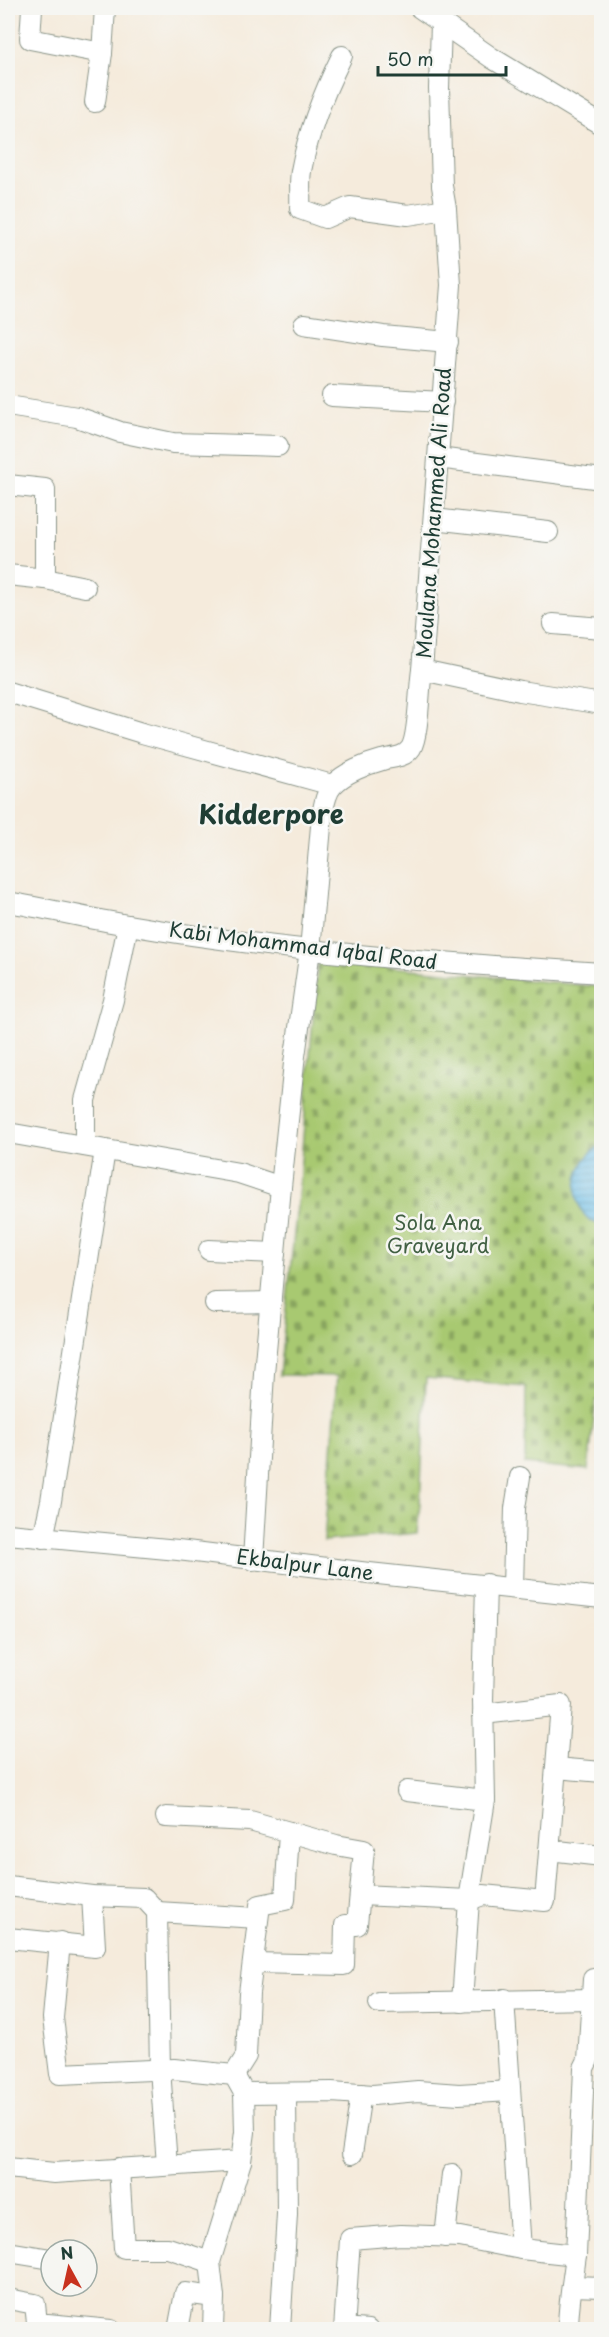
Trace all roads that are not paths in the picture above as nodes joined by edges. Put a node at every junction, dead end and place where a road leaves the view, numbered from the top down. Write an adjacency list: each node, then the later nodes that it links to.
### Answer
1 (32, 8): 5 (street)
2 (105, 8): 5 (street)
3 (420, 8): 4 (street)
4 (441, 22): 8 (street); 9 (street, Moulana Mohammed Ali Road)
5 (102, 53): 7 (street)
6 (342, 56): 9 (street)
7 (95, 102)
8 (602, 125)
9 (446, 209): 11 (street, Moulana Mohammed Ali Road)
10 (304, 324): 11 (street)
11 (447, 342): 13 (street, Moulana Mohammed Ali Road)
12 (332, 396): 13 (street)
13 (443, 402): 16 (street, Moulana Mohammed Ali Road)
14 (8, 406): 15 (street)
15 (278, 446)
16 (438, 458): 17 (street); 19 (street, Moulana Mohammed Ali Road)
17 (602, 479)
18 (8, 485): 22 (street)
19 (434, 519): 20 (street); 26 (street, Moulana Mohammed Ali Road)
20 (548, 532)
21 (8, 575): 22 (street)
22 (45, 579): 23 (street)
23 (85, 587)
24 (553, 624): 25 (street)
25 (602, 628)
26 (422, 670): 28 (street); 29 (street, Moulana Mohammed Ali Road)
27 (8, 692): 29 (street)
28 (602, 704)
29 (332, 785): 32 (street)
30 (8, 902): 31 (street, Kabi Mohammad Iqbal Road)
31 (128, 925): 32 (street, Kabi Mohammad Iqbal Road); 35 (street)
32 (310, 950): 33 (street, Kabi Mohammad Iqbal Road); 37 (street)
33 (602, 973)
34 (8, 1133): 35 (street)
35 (85, 1146): 36 (street)
36 (105, 1150): 37 (street); 44 (street)
37 (281, 1187): 39 (street)
38 (209, 1250): 39 (street)
39 (275, 1253): 40 (street)
40 (271, 1302): 41 (street); 45 (street)
41 (215, 1303)
42 (520, 1477): 47 (street)
43 (8, 1534): 44 (street, Ekbalpur Lane)
44 (43, 1538): 45 (street, Ekbalpur Lane)
45 (253, 1560): 46 (street, Ekbalpur Lane)
46 (486, 1584): 47 (street, Ekbalpur Lane); 49 (street)
47 (513, 1588): 48 (street, Ekbalpur Lane)
48 (602, 1598)
49 (483, 1714): 50 (street); 53 (street)
50 (556, 1768): 51 (street); 56 (street)
51 (602, 1772)
52 (406, 1791): 53 (street)
53 (485, 1800): 61 (street)
54 (166, 1817): 55 (street)
55 (289, 1832): 59 (street); 63 (street)
56 (549, 1850): 57 (street); 61 (street)
57 (602, 1857)
58 (8, 1886): 60 (street)
59 (360, 1895): 61 (street); 66 (street)
60 (92, 1896): 62 (street); 65 (street)
61 (469, 1900): 70 (street)
62 (157, 1912): 63 (street); 73 (street)
63 (258, 1918): 66 (street)
64 (8, 1938): 65 (street)
65 (60, 1942): 73 (street)
66 (253, 1963): 74 (street)
67 (602, 1979): 69 (street)
68 (504, 1999): 69 (street); 70 (street); 75 (street)
69 (591, 1999): 72 (street)
70 (462, 2002): 71 (street)
71 (379, 2003)
72 (595, 2061): 88 (street)
73 (160, 2069): 74 (street); 81 (street)
74 (234, 2075): 76 (street)
75 (510, 2091): 78 (street); 86 (street)
76 (244, 2093): 77 (street); 80 (street)
77 (286, 2093): 78 (street); 100 (street)
78 (361, 2094): 79 (street)
79 (352, 2154)
80 (240, 2161): 81 (street); 90 (street)
81 (167, 2165): 83 (street)
82 (8, 2168): 83 (street)
83 (119, 2168): 90 (street)
84 (452, 2174): 85 (street)
85 (445, 2237): 86 (street); 96 (street)
86 (521, 2249): 88 (street)
87 (8, 2252): 89 (street)
88 (576, 2255): 91 (street)
89 (39, 2257)
90 (210, 2262): 93 (street)
91 (573, 2286): 92 (street); 102 (street)
92 (602, 2287)
93 (214, 2297): 98 (street); 99 (street)
94 (8, 2299): 95 (street)
95 (37, 2326): 97 (street)
96 (344, 2329): 101 (street)
97 (111, 2330)
98 (178, 2330)
99 (213, 2330)
100 (280, 2330)
101 (368, 2330)
102 (567, 2330)

